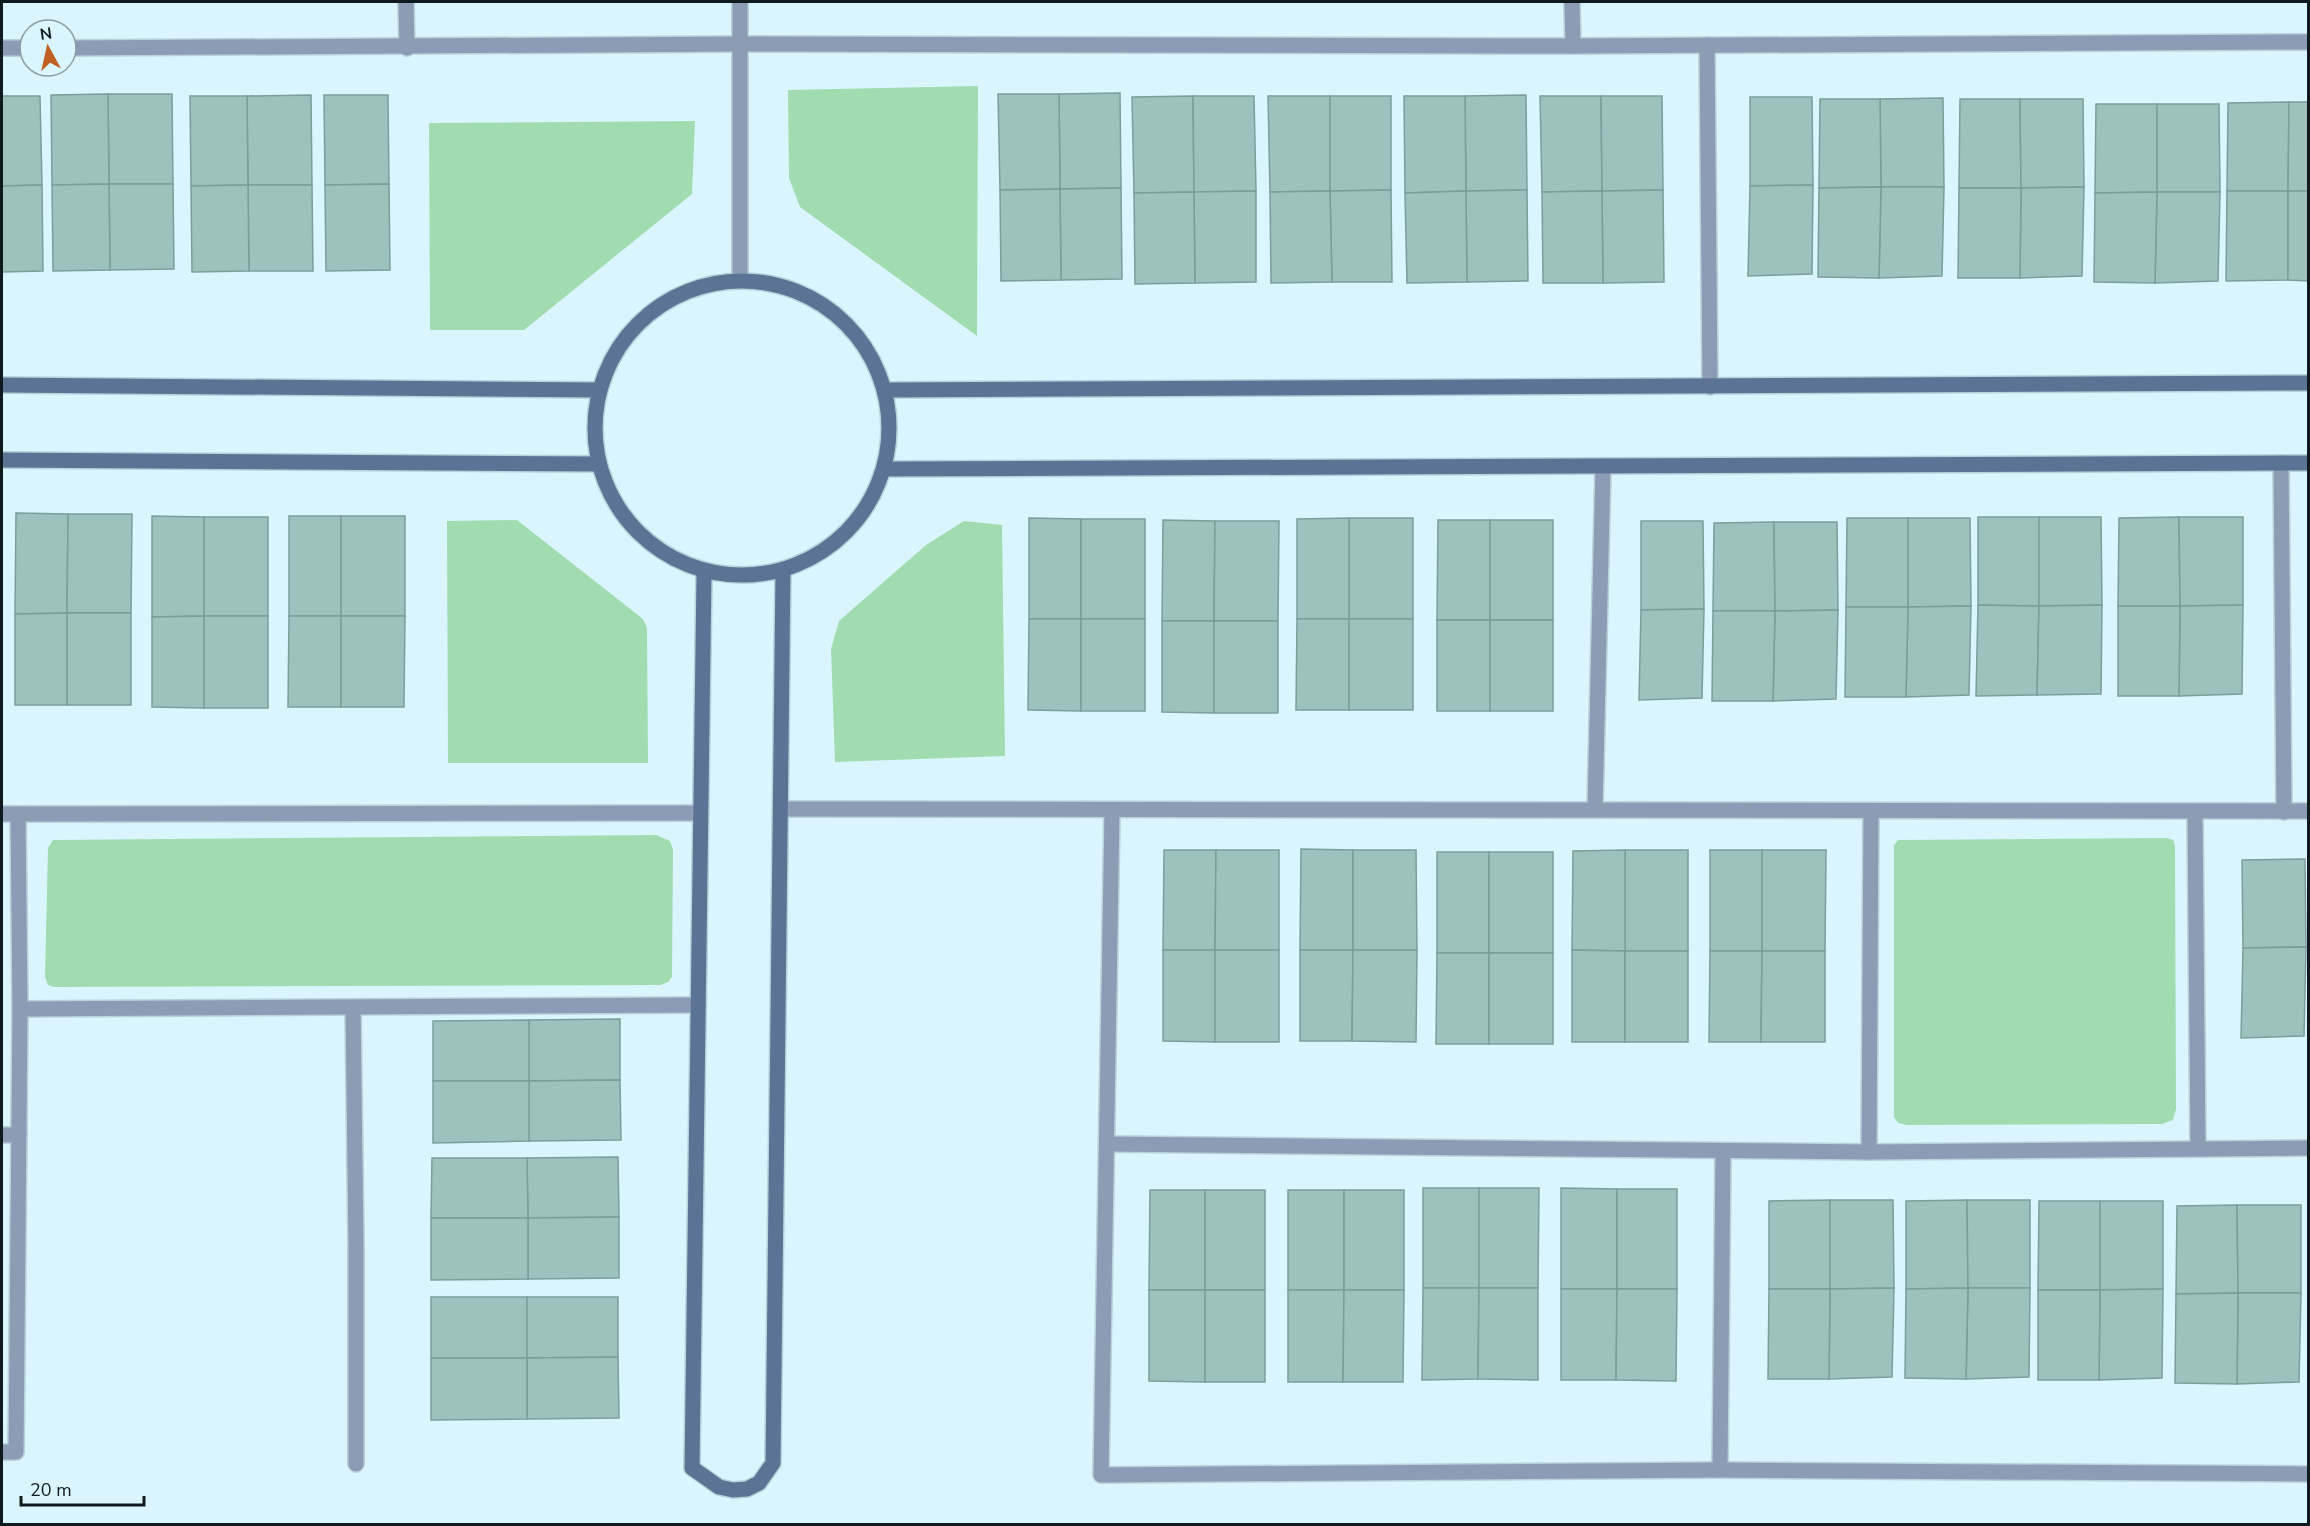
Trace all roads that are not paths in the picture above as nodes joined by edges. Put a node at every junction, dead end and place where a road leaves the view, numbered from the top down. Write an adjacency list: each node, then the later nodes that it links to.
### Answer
1 (406, 2): 11 (street)
2 (740, 2): 5 (street)
3 (1572, 2): 7 (street)
4 (2308, 42): 6 (street)
5 (740, 44): 7 (street); 11 (street); 12 (street)
6 (1707, 45): 7 (street); 15 (street)
7 (1573, 46)
8 (2, 48): 9 (street)
9 (18, 48)
10 (78, 48): 11 (street)
11 (406, 48)
12 (740, 280): 16 (street); 17 (street)
13 (2308, 383): 15 (street)
14 (2, 385): 16 (street)
15 (1710, 387): 17 (street)
16 (599, 390): 21 (street)
17 (889, 390): 23 (street)
18 (2, 460): 21 (street)
19 (2281, 463): 20 (street); 22 (street); 32 (street)
20 (2308, 463)
21 (598, 464): 25 (street)
22 (1603, 467): 23 (street); 27 (street)
23 (886, 469): 24 (street)
24 (783, 570): 25 (street); 26 (street)
25 (704, 574): 33 (street)
26 (782, 809): 28 (street); 36 (street)
27 (1595, 809): 28 (street); 30 (street)
28 (1112, 811): 41 (street)
29 (2308, 811): 32 (street)
30 (1871, 812): 31 (street); 45 (street)
31 (2195, 812): 32 (street); 43 (street)
32 (2284, 812)
33 (700, 813): 35 (street); 36 (street)
34 (2, 814): 35 (street)
35 (18, 814): 38 (street)
36 (698, 1005): 37 (street)
37 (352, 1008): 38 (street); 47 (street)
38 (20, 1009): 40 (street)
39 (2, 1135): 40 (street)
40 (19, 1135): 46 (street)
41 (1107, 1144): 44 (street); 48 (street)
42 (2308, 1148): 43 (street)
43 (2198, 1149): 45 (street)
44 (1724, 1151): 45 (street); 48 (street)
45 (1869, 1152)
46 (2, 1452)
47 (356, 1464)
48 (1720, 1470): 49 (street)
49 (2308, 1474)

